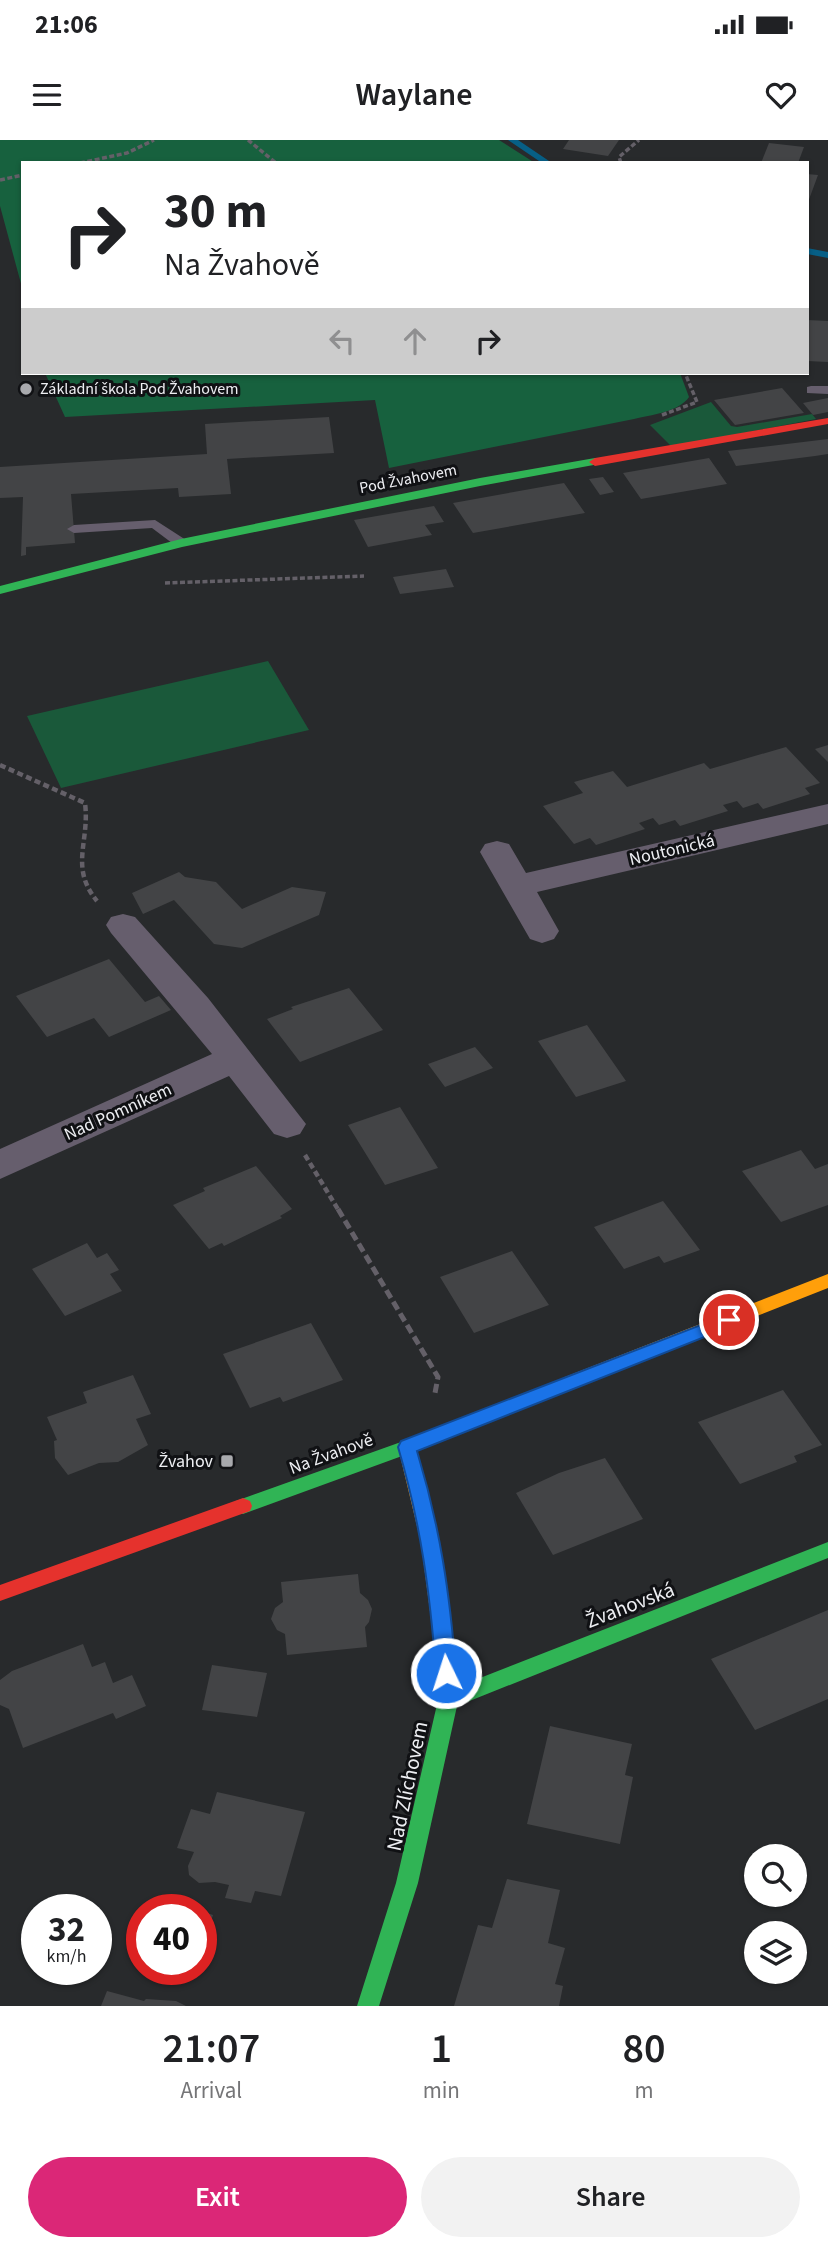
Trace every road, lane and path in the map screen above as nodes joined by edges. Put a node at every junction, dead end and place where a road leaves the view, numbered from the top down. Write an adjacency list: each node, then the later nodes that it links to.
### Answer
1 (154, 140): 4 (path)
2 (248, 140): 5 (path)
3 (639, 140): 6 (path)
4 (89, 161)
5 (274, 161)
6 (620, 161)
7 (21, 175): 8 (path)
8 (0, 180)
9 (811, 390): 10 (lane)
10 (828, 390)
11 (828, 421): 13 (street, Pod Žvahovem)
12 (74, 529): 13 (lane)
13 (181, 543): 16 (street, Pod Žvahovem)
14 (364, 576): 15 (path)
15 (155, 584)
16 (0, 590)
17 (0, 765): 21 (path)
18 (828, 814): 20 (street, Noutonická)
19 (497, 852): 20 (street)
20 (516, 886): 22 (street)
21 (124, 925): 23 (street)
22 (542, 931)
23 (235, 1059): 24 (street); 25 (street, Nad Pomníkem)
24 (287, 1124): 27 (path)
25 (0, 1165)
26 (828, 1282): 28 (street, Na Žvahově)
27 (438, 1377)
28 (407, 1447): 30 (street, Na Žvahově); 31 (street, Nad Zlíchovem)
29 (828, 1550): 31 (street, Žvahovská)
30 (0, 1593)
31 (448, 1700): 32 (street, Nad Zlíchovem)
32 (368, 2006)

